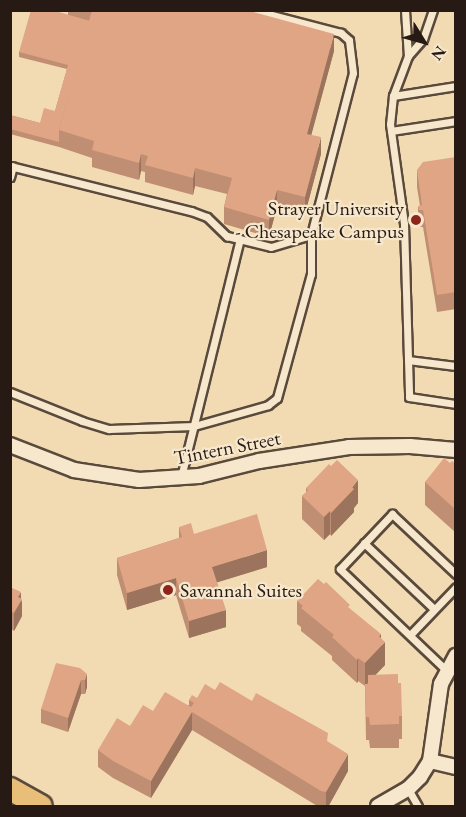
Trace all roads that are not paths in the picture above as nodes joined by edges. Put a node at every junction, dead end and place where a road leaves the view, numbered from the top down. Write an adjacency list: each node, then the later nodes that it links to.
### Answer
1 (253, 10): 11 (lane)
2 (405, 10): 4 (lane)
3 (433, 10): 4 (lane)
4 (408, 56): 6 (lane)
5 (456, 86): 6 (lane)
6 (393, 96): 8 (lane)
7 (456, 121): 8 (lane)
8 (391, 131): 13 (lane)
9 (12, 166): 10 (lane); 12 (lane)
10 (10, 177)
11 (311, 235): 12 (lane); 17 (lane)
12 (240, 239): 17 (lane)
13 (408, 360): 14 (lane); 16 (lane)
14 (456, 366)
15 (10, 392): 17 (lane)
16 (456, 404)
17 (194, 426): 20 (lane)
18 (10, 445): 20 (street, Tintern Street)
19 (456, 450): 20 (street, Tintern Street)
20 (181, 477)
21 (364, 543): 22 (lane); 24 (lane); 25 (lane)
22 (456, 574)
23 (456, 587): 24 (lane)
24 (434, 609): 25 (lane)
25 (410, 635): 27 (lane)
26 (456, 656): 27 (street)
27 (447, 671): 28 (street)
28 (430, 761): 29 (street); 31 (street)
29 (456, 767)
30 (10, 789): 32 (main road)
31 (408, 789): 33 (street); 34 (lane)
32 (41, 807)
33 (378, 807)
34 (418, 807)

